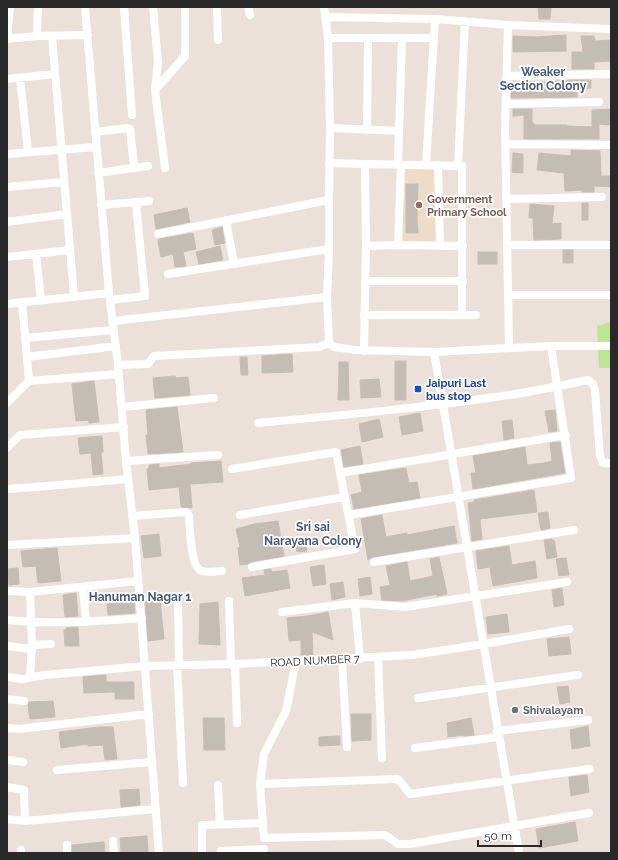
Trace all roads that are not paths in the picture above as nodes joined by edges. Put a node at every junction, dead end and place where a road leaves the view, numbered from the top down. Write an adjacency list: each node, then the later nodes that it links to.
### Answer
1 (10, 7): 21 (street)
2 (38, 7): 15 (street)
3 (85, 7): 14 (street)
4 (124, 7): 31 (street)
5 (153, 7): 28 (street)
6 (185, 7): 28 (street)
7 (217, 7): 22 (street)
8 (324, 7): 9 (street)
9 (326, 17): 10 (street); 17 (street)
10 (435, 19): 11 (street); 20 (street)
11 (465, 21): 12 (street); 48 (street)
12 (508, 25): 13 (street); 25 (street)
13 (611, 29)
14 (88, 35): 16 (street); 35 (street)
15 (37, 36): 16 (street); 21 (street)
16 (52, 36): 23 (street)
17 (328, 38): 18 (street); 32 (street)
18 (368, 38): 19 (street); 33 (street)
19 (402, 38): 20 (street); 34 (street)
20 (434, 38): 45 (street)
21 (7, 39)
22 (218, 40)
23 (55, 74): 26 (street); 39 (street)
24 (611, 74): 25 (street)
25 (507, 76): 30 (street)
26 (20, 78): 27 (street); 40 (street)
27 (7, 79)
28 (155, 90): 50 (street)
29 (599, 102): 30 (street)
30 (506, 104): 36 (street)
31 (132, 115)
32 (330, 128): 33 (street); 42 (street)
33 (367, 130): 34 (street)
34 (399, 131): 44 (street)
35 (95, 132): 38 (street); 49 (street)
36 (506, 144): 37 (street); 55 (street)
37 (611, 145)
38 (96, 147): 39 (street); 51 (street)
39 (61, 149): 40 (street); 52 (street)
40 (28, 152): 41 (street)
41 (7, 154)
42 (329, 163): 43 (street); 56 (street)
43 (365, 164): 44 (street); 68 (street)
44 (400, 165): 45 (street); 64 (street)
45 (426, 165): 46 (street)
46 (438, 165): 48 (street); 65 (street)
47 (148, 166): 49 (street)
48 (458, 166): 69 (street)
49 (133, 168): 51 (street)
50 (165, 168)
51 (98, 173): 59 (street)
52 (64, 182): 53 (street); 60 (street)
53 (7, 187)
54 (602, 198): 55 (street)
55 (506, 199): 66 (street)
56 (329, 200): 61 (street); 70 (street)
57 (149, 201): 58 (street)
58 (136, 203): 59 (street); 81 (street)
59 (101, 205): 81 (street)
60 (67, 214): 62 (street); 71 (street)
61 (226, 220): 63 (street); 74 (street)
62 (7, 222)
63 (158, 234)
64 (398, 245): 65 (street); 68 (street)
65 (440, 245): 69 (street)
66 (508, 245): 67 (street); 78 (street)
67 (611, 245)
68 (366, 246): 76 (street)
69 (463, 246): 77 (street)
70 (329, 249): 74 (street); 82 (street)
71 (70, 250): 72 (street); 80 (street)
72 (36, 254): 73 (street); 83 (street)
73 (7, 257)
74 (234, 264): 75 (street)
75 (168, 274)
76 (365, 281): 77 (street); 86 (street)
77 (463, 281): 87 (street)
78 (508, 294): 79 (street); 96 (street)
79 (611, 295)
80 (74, 296): 81 (street); 83 (street)
81 (110, 296): 89 (street)
82 (327, 297): 89 (street); 92 (street)
83 (41, 300): 84 (street)
84 (22, 302): 85 (street); 91 (street)
85 (7, 304)
86 (364, 315): 87 (street); 97 (street)
87 (462, 315): 88 (street)
88 (476, 315)
89 (113, 321): 90 (street)
90 (113, 330): 91 (street); 93 (street)
91 (25, 338): 99 (street)
92 (329, 342): 97 (street); 100 (street)
93 (116, 346): 99 (street); 100 (street)
94 (551, 346): 95 (street); 96 (street); 103 (street)
95 (611, 346)
96 (509, 348): 98 (street)
97 (364, 351): 98 (street)
98 (434, 352): 108 (street)
99 (27, 357): 102 (street)
100 (118, 365): 101 (street)
101 (118, 374): 102 (street); 109 (street)
102 (29, 381): 104 (street)
103 (558, 386): 108 (street); 112 (street); 117 (street)
104 (17, 393): 105 (street); 107 (street)
105 (7, 394)
106 (214, 398): 109 (street)
107 (7, 403)
108 (443, 404): 110 (street); 114 (street)
109 (122, 407): 111 (street)
110 (258, 423)
111 (124, 427): 113 (street); 116 (street)
112 (566, 435): 114 (street); 122 (street)
113 (7, 448)
114 (451, 454): 119 (street); 122 (street)
115 (218, 455): 116 (street)
116 (126, 460): 120 (street)
117 (611, 463)
118 (232, 469): 119 (street)
119 (340, 473): 123 (street)
120 (128, 479): 121 (street); 126 (street)
121 (7, 489)
122 (458, 496): 125 (street); 130 (street)
123 (344, 497): 124 (street); 125 (street)
124 (240, 515)
125 (349, 515): 132 (street)
126 (132, 516): 128 (street); 133 (street)
127 (574, 530): 130 (street)
128 (135, 538): 129 (street); 134 (street)
129 (7, 546)
130 (467, 547): 131 (street); 139 (street)
131 (374, 562)
132 (252, 567)
133 (222, 571)
134 (138, 581): 136 (street); 144 (street)
135 (567, 582): 139 (street)
136 (83, 587): 138 (street); 146 (street)
137 (7, 591): 138 (street)
138 (30, 592): 147 (street)
139 (475, 595): 142 (street); 150 (street)
140 (230, 600): 157 (street)
141 (178, 601): 159 (street)
142 (355, 603): 143 (street); 154 (street)
143 (282, 612)
144 (142, 618): 146 (street); 158 (street)
145 (7, 620): 147 (street)
146 (86, 622): 147 (street)
147 (32, 623): 152 (street)
148 (569, 629): 150 (street, ROAD NUMBER 7)
149 (51, 644): 152 (street)
150 (484, 644): 153 (street, ROAD NUMBER 7); 163 (street)
151 (7, 646): 152 (street)
152 (32, 647): 162 (street)
153 (378, 657): 154 (street, ROAD NUMBER 7); 174 (street)
154 (360, 659): 155 (street, ROAD NUMBER 7)
155 (342, 660): 156 (street, ROAD NUMBER 7); 172 (street)
156 (296, 662): 157 (street, ROAD NUMBER 7); 182 (street)
157 (233, 664): 159 (street, ROAD NUMBER 7); 169 (street)
158 (145, 666): 159 (street, ROAD NUMBER 7); 162 (street, ROAD NUMBER 7); 167 (street)
159 (178, 666): 181 (street)
160 (578, 675): 163 (street)
161 (7, 677): 162 (street, ROAD NUMBER 7)
162 (30, 677)
163 (491, 688): 164 (street); 171 (street)
164 (418, 698)
165 (7, 699): 166 (street)
166 (24, 701)
167 (149, 714): 170 (street); 177 (street)
168 (588, 720): 171 (street)
169 (238, 723)
170 (7, 728)
171 (498, 734): 173 (street); 180 (street)
172 (347, 747)
173 (415, 748)
174 (382, 758)
175 (7, 760): 176 (street)
176 (23, 762)
177 (152, 762): 179 (street); 185 (street)
178 (590, 769): 180 (street)
179 (57, 770)
180 (507, 782): 182 (street); 191 (street)
181 (183, 783)
182 (260, 784): 189 (street)
183 (218, 785): 190 (street)
184 (7, 788): 188 (street)
185 (156, 809): 188 (street); 198 (street)
186 (588, 813): 191 (street)
187 (7, 819): 188 (street)
188 (25, 821)
189 (263, 824): 190 (street); 192 (street)
190 (220, 825): 199 (street)
191 (514, 826): 194 (street); 201 (street)
192 (264, 838): 194 (street); 196 (street)
193 (113, 841): 197 (street)
194 (398, 844): 200 (street)
195 (221, 851): 196 (street)
196 (264, 851)
197 (114, 853)
198 (159, 853)
199 (202, 853)
200 (398, 853)
201 (518, 853)

